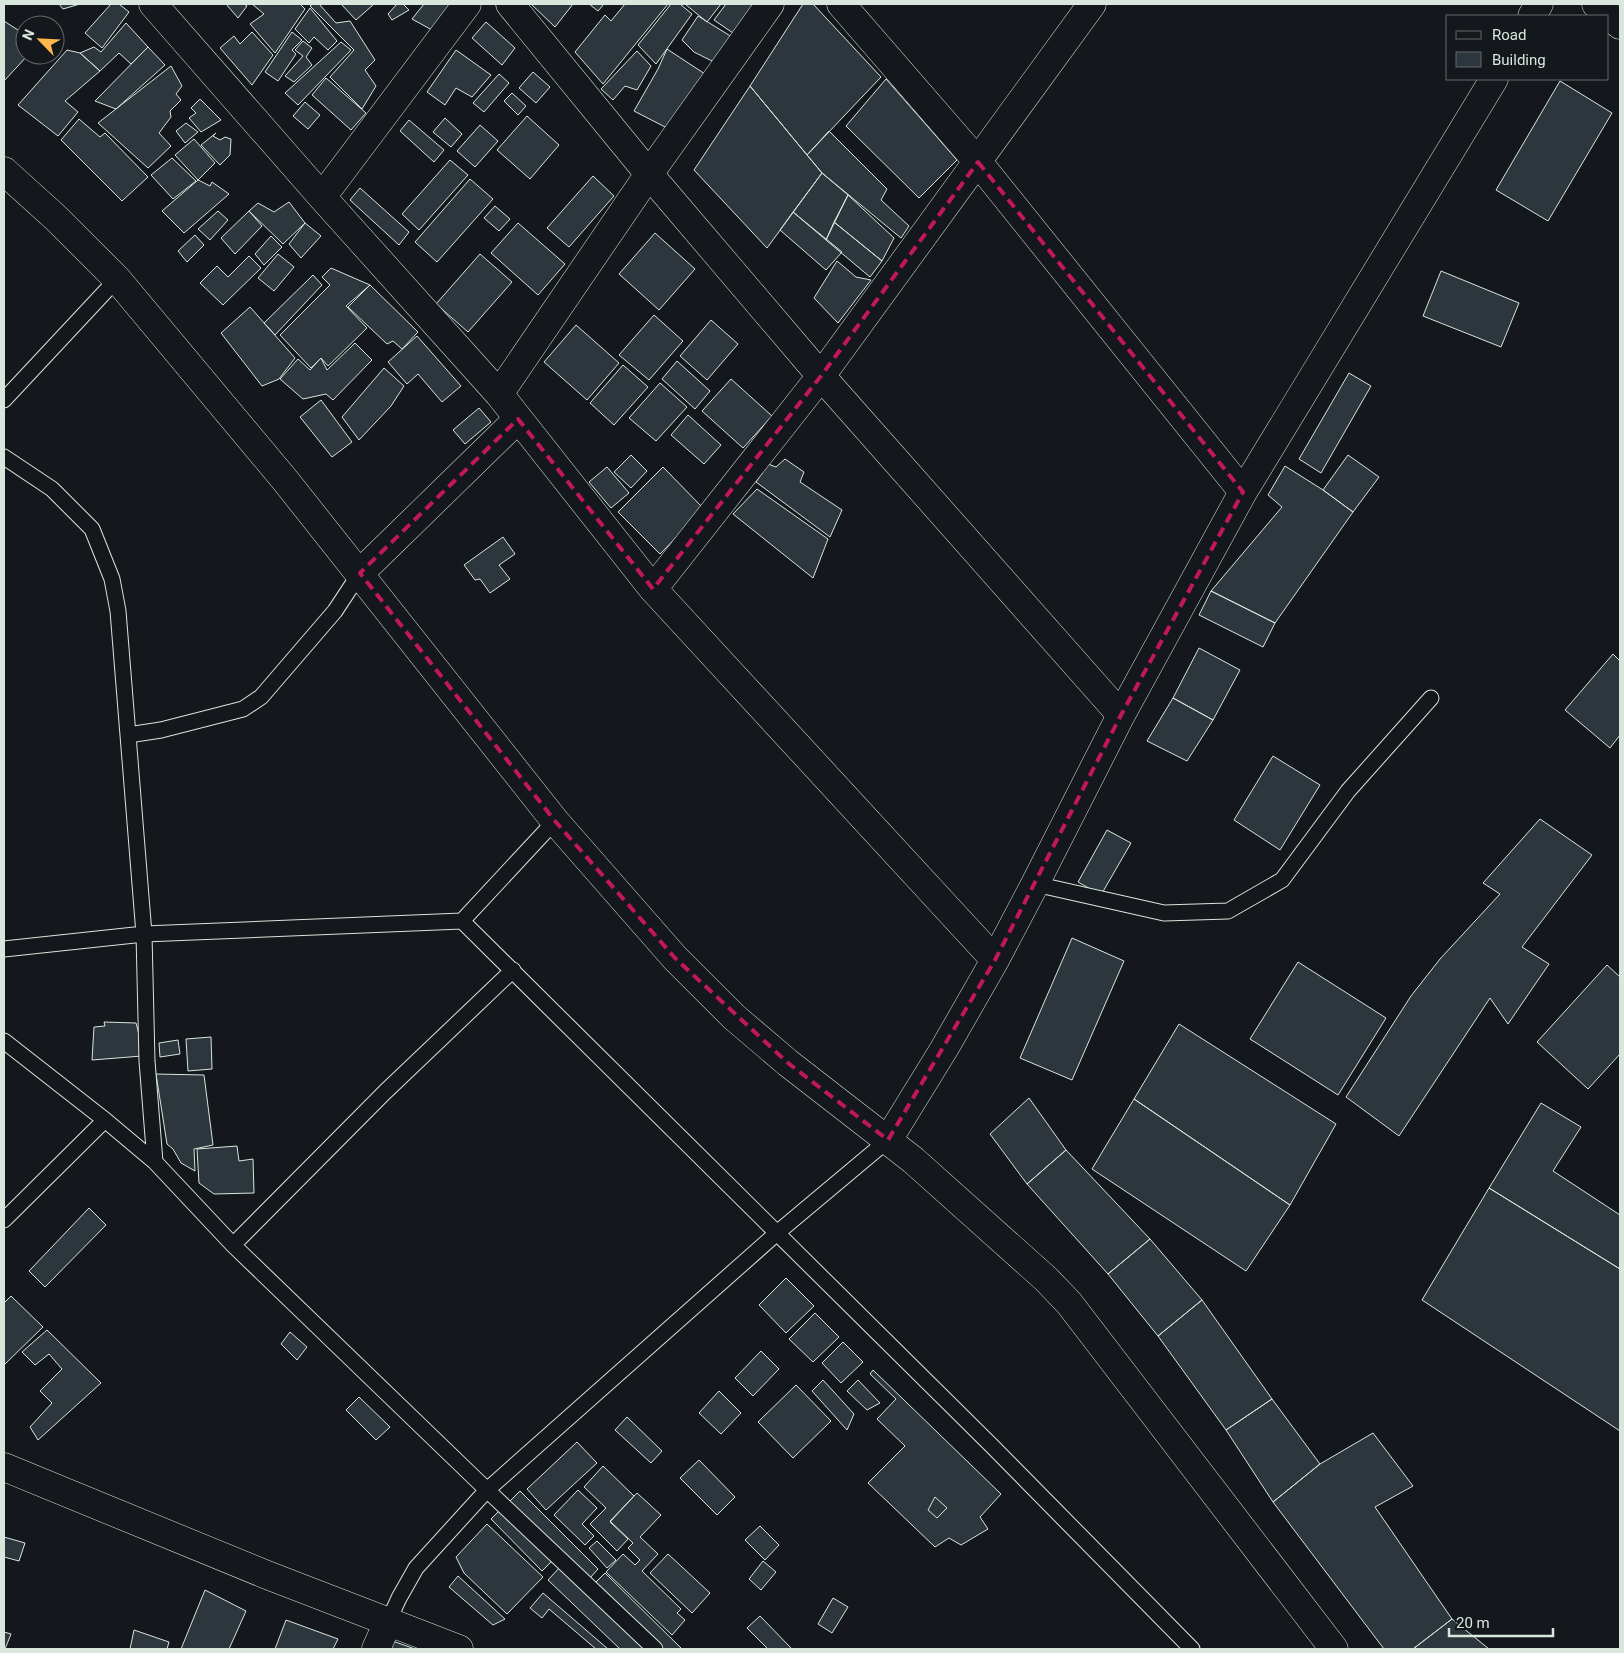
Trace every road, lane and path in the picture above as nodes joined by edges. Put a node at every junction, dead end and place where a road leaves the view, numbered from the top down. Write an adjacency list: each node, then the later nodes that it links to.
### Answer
1 (153, 4): 15 (street)
2 (467, 4): 15 (street)
3 (510, 4): 14 (street)
4 (770, 4): 14 (street)
5 (840, 4): 12 (street)
6 (1092, 4): 12 (street)
7 (1540, 4): 9 (street)
8 (1596, 4): 10 (street)
9 (1533, 15)
10 (1620, 24)
11 (1493, 80): 22 (street)
12 (978, 162): 17 (street); 22 (street)
13 (4, 171): 16 (street)
14 (648, 174): 17 (street); 18 (street)
15 (322, 197): 18 (street)
16 (117, 279): 19 (lane); 23 (street)
17 (821, 376): 24 (street); 26 (street)
18 (498, 394): 20 (street)
19 (4, 400)
20 (518, 419): 23 (street); 24 (street)
21 (4, 457): 27 (lane)
22 (1243, 492): 26 (street)
23 (360, 573): 27 (lane); 28 (street)
24 (653, 589): 33 (street)
25 (1431, 698): 29 (lane)
26 (1121, 715): 29 (street)
27 (128, 735): 31 (lane)
28 (555, 821): 30 (lane); 37 (street)
29 (1035, 884): 33 (street)
30 (462, 921): 31 (lane); 34 (lane)
31 (144, 934): 32 (lane); 38 (lane)
32 (4, 949)
33 (995, 960): 37 (street)
34 (513, 970): 40 (lane); 41 (lane)
35 (4, 1041): 36 (lane)
36 (105, 1120): 38 (lane); 39 (lane)
37 (888, 1140): 40 (lane); 49 (street)
38 (155, 1162): 41 (lane)
39 (4, 1220)
40 (777, 1233): 43 (lane); 48 (lane)
41 (233, 1245): 43 (lane)
42 (4, 1467): 44 (street)
43 (487, 1490): 44 (lane); 47 (lane)
44 (388, 1622): 45 (street); 46 (street)
45 (376, 1649)
46 (459, 1649)
47 (655, 1649)
48 (1192, 1649)
49 (1334, 1649)

